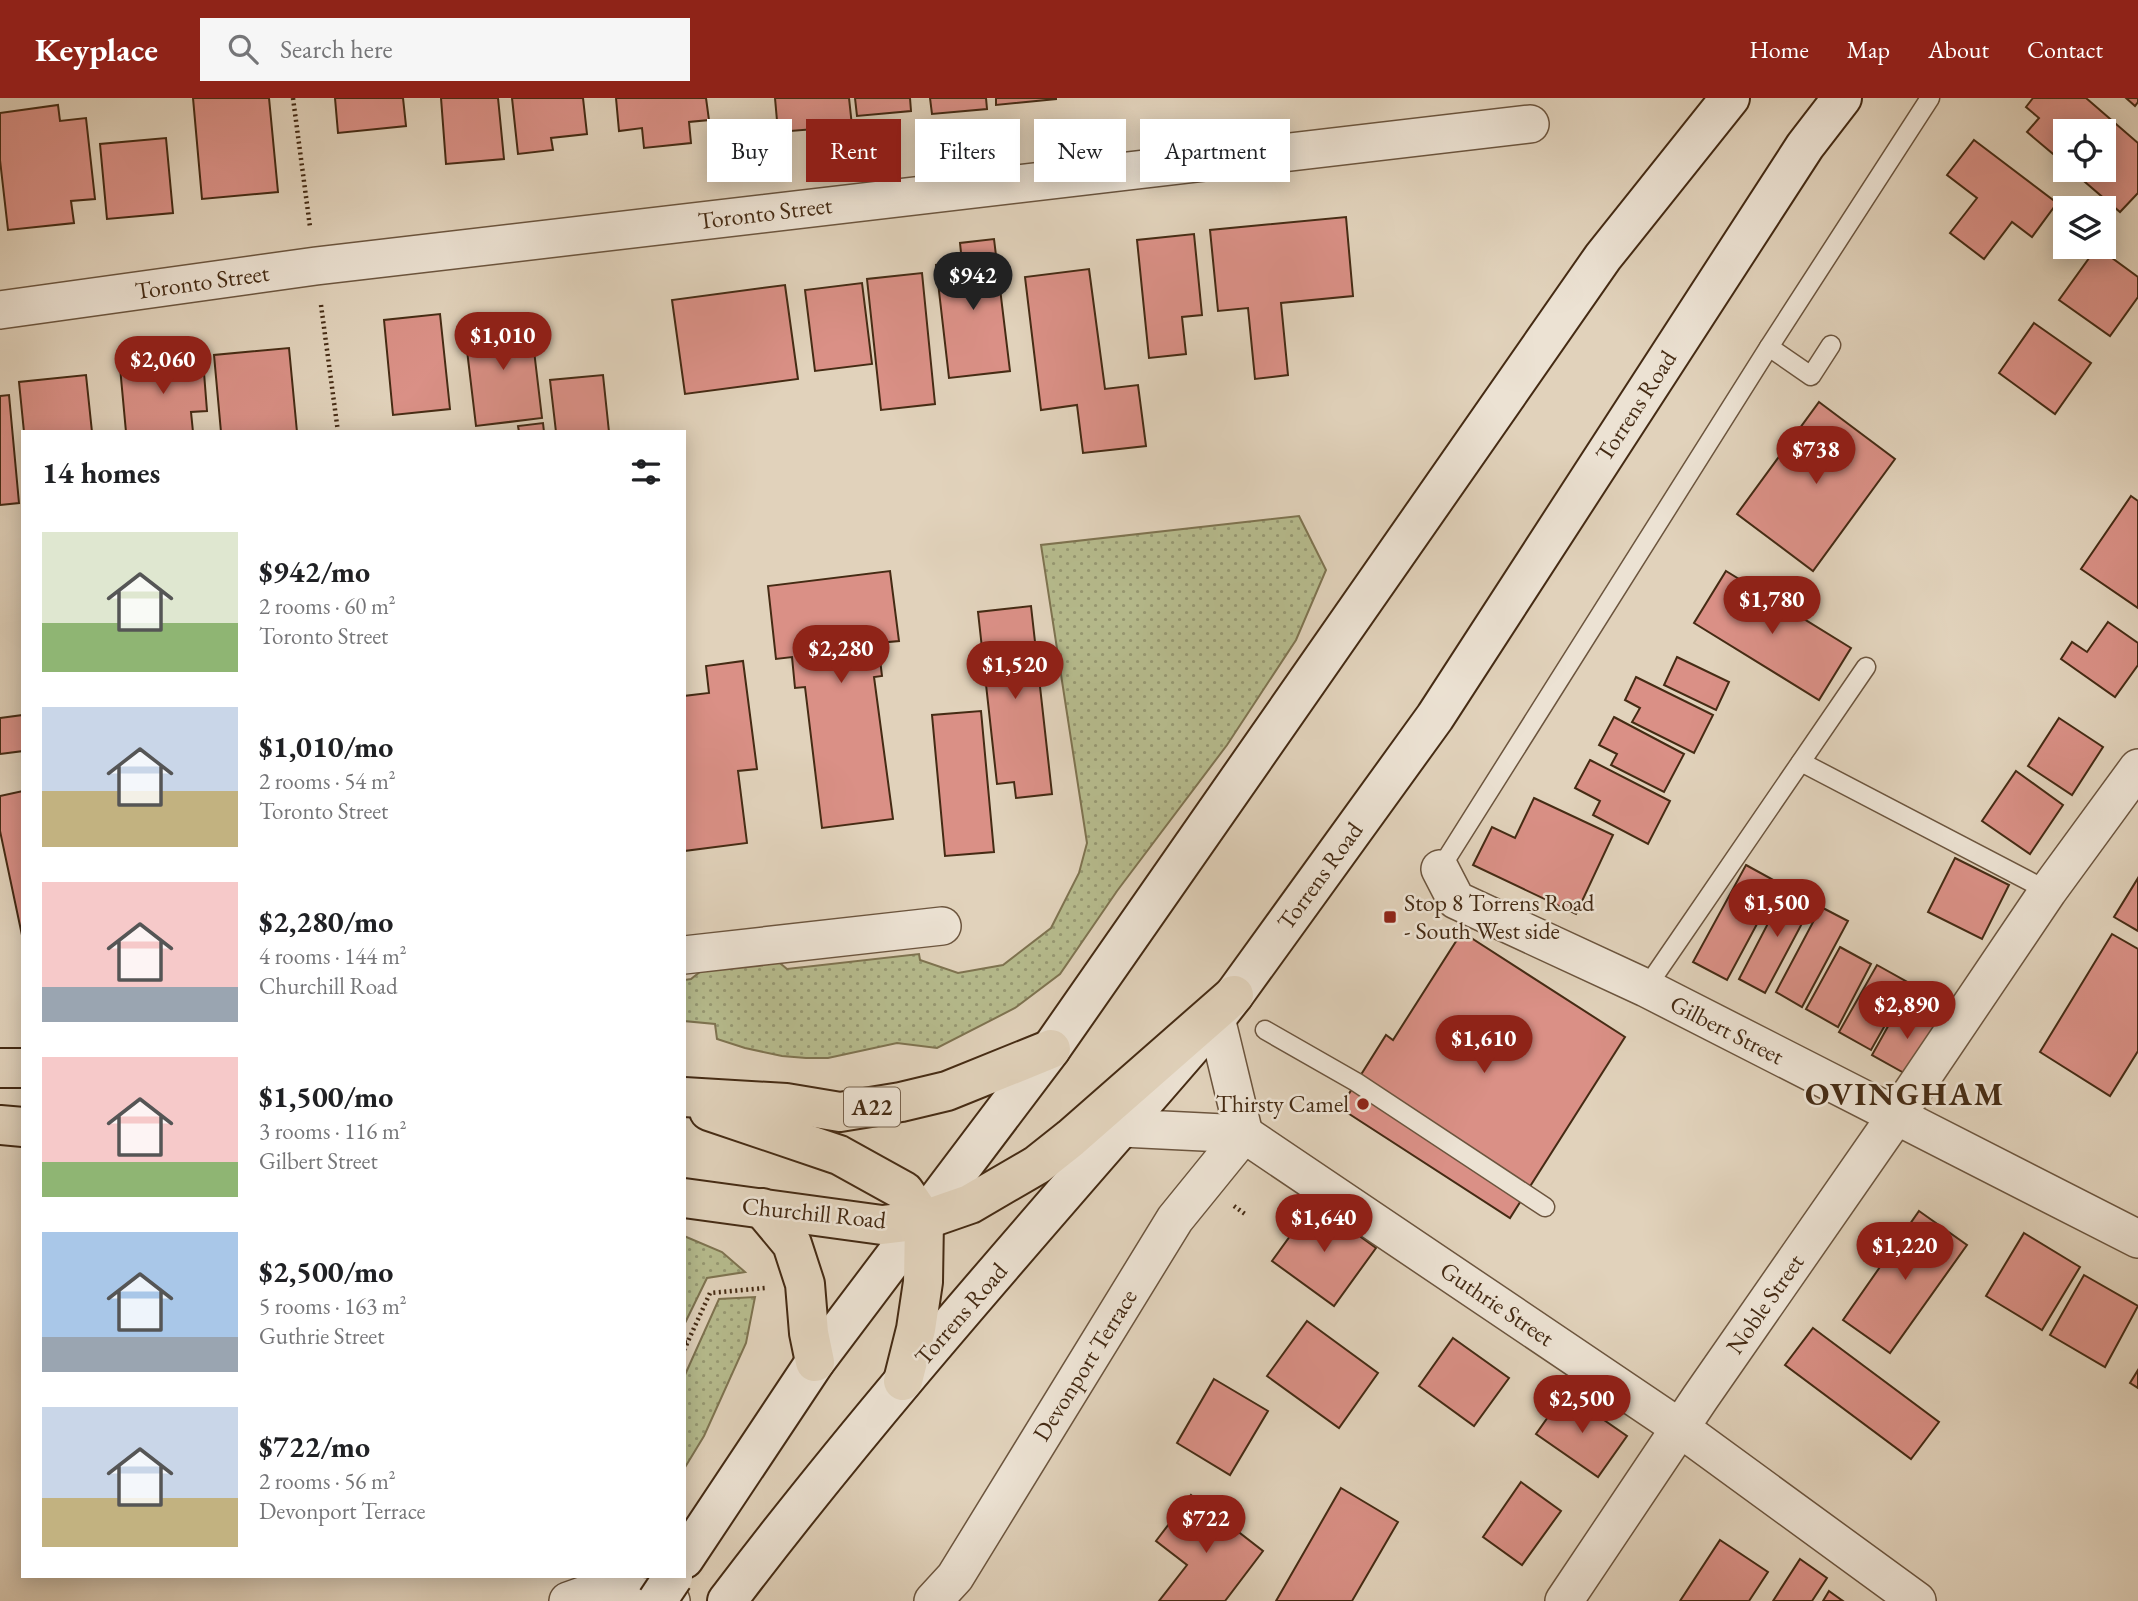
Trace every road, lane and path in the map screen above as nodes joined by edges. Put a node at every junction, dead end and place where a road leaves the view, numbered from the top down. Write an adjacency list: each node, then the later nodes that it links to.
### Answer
1 (1730, 98): 18 (main road)
2 (1842, 98): 16 (main road, Torrens Road)
3 (1930, 98): 7 (lane)
4 (1530, 124): 5 (street, Toronto Street)
5 (0, 310)
6 (1832, 345): 7 (lane)
7 (1769, 347): 11 (lane)
8 (1866, 667): 9 (lane)
9 (1801, 762): 12 (lane); 15 (lane)
10 (2138, 768): 12 (street, Noble Street)
11 (1440, 869): 15 (street, Gilbert Street)
12 (2048, 891): 23 (street, Noble Street)
13 (942, 926): 14 (street)
14 (686, 955)
15 (1646, 988): 23 (street, Gilbert Street)
16 (1225, 1006): 26 (main road, Torrens Road); 27 (street); 31 (main road)
17 (1265, 1030): 29 (lane)
18 (1051, 1049): 21 (main road, A22); 31 (main road)
19 (0, 1068): 20 (main road)
20 (21, 1068)
21 (686, 1100)
22 (686, 1101): 31 (main road, Churchill Road)
23 (1896, 1116): 32 (street, Gilbert Street); 37 (street, Noble Street)
24 (0, 1125): 25 (main road)
25 (21, 1127)
26 (1122, 1128): 27 (street); 36 (main road, Torrens Road)
27 (1244, 1134): 37 (street, Guthrie Street); 44 (street, Devonport Terrace)
28 (686, 1198): 30 (main road, Churchill Road)
29 (1545, 1207)
30 (762, 1208): 31 (main road, Churchill Road); 35 (main road)
31 (924, 1220): 35 (main road); 36 (main road)
32 (2138, 1239)
33 (771, 1288): 34 (path)
34 (686, 1340)
35 (815, 1362): 38 (main road)
36 (903, 1381): 43 (main road, Torrens Road)
37 (1680, 1428): 45 (street, Noble Street); 46 (street, Guthrie Street)
38 (686, 1556)
39 (672, 1578): 41 (main road, bridge)
40 (568, 1601): 42 (street)
41 (657, 1601)
42 (671, 1601)
43 (727, 1601)
44 (933, 1601)
45 (1564, 1601)
46 (1917, 1601)

